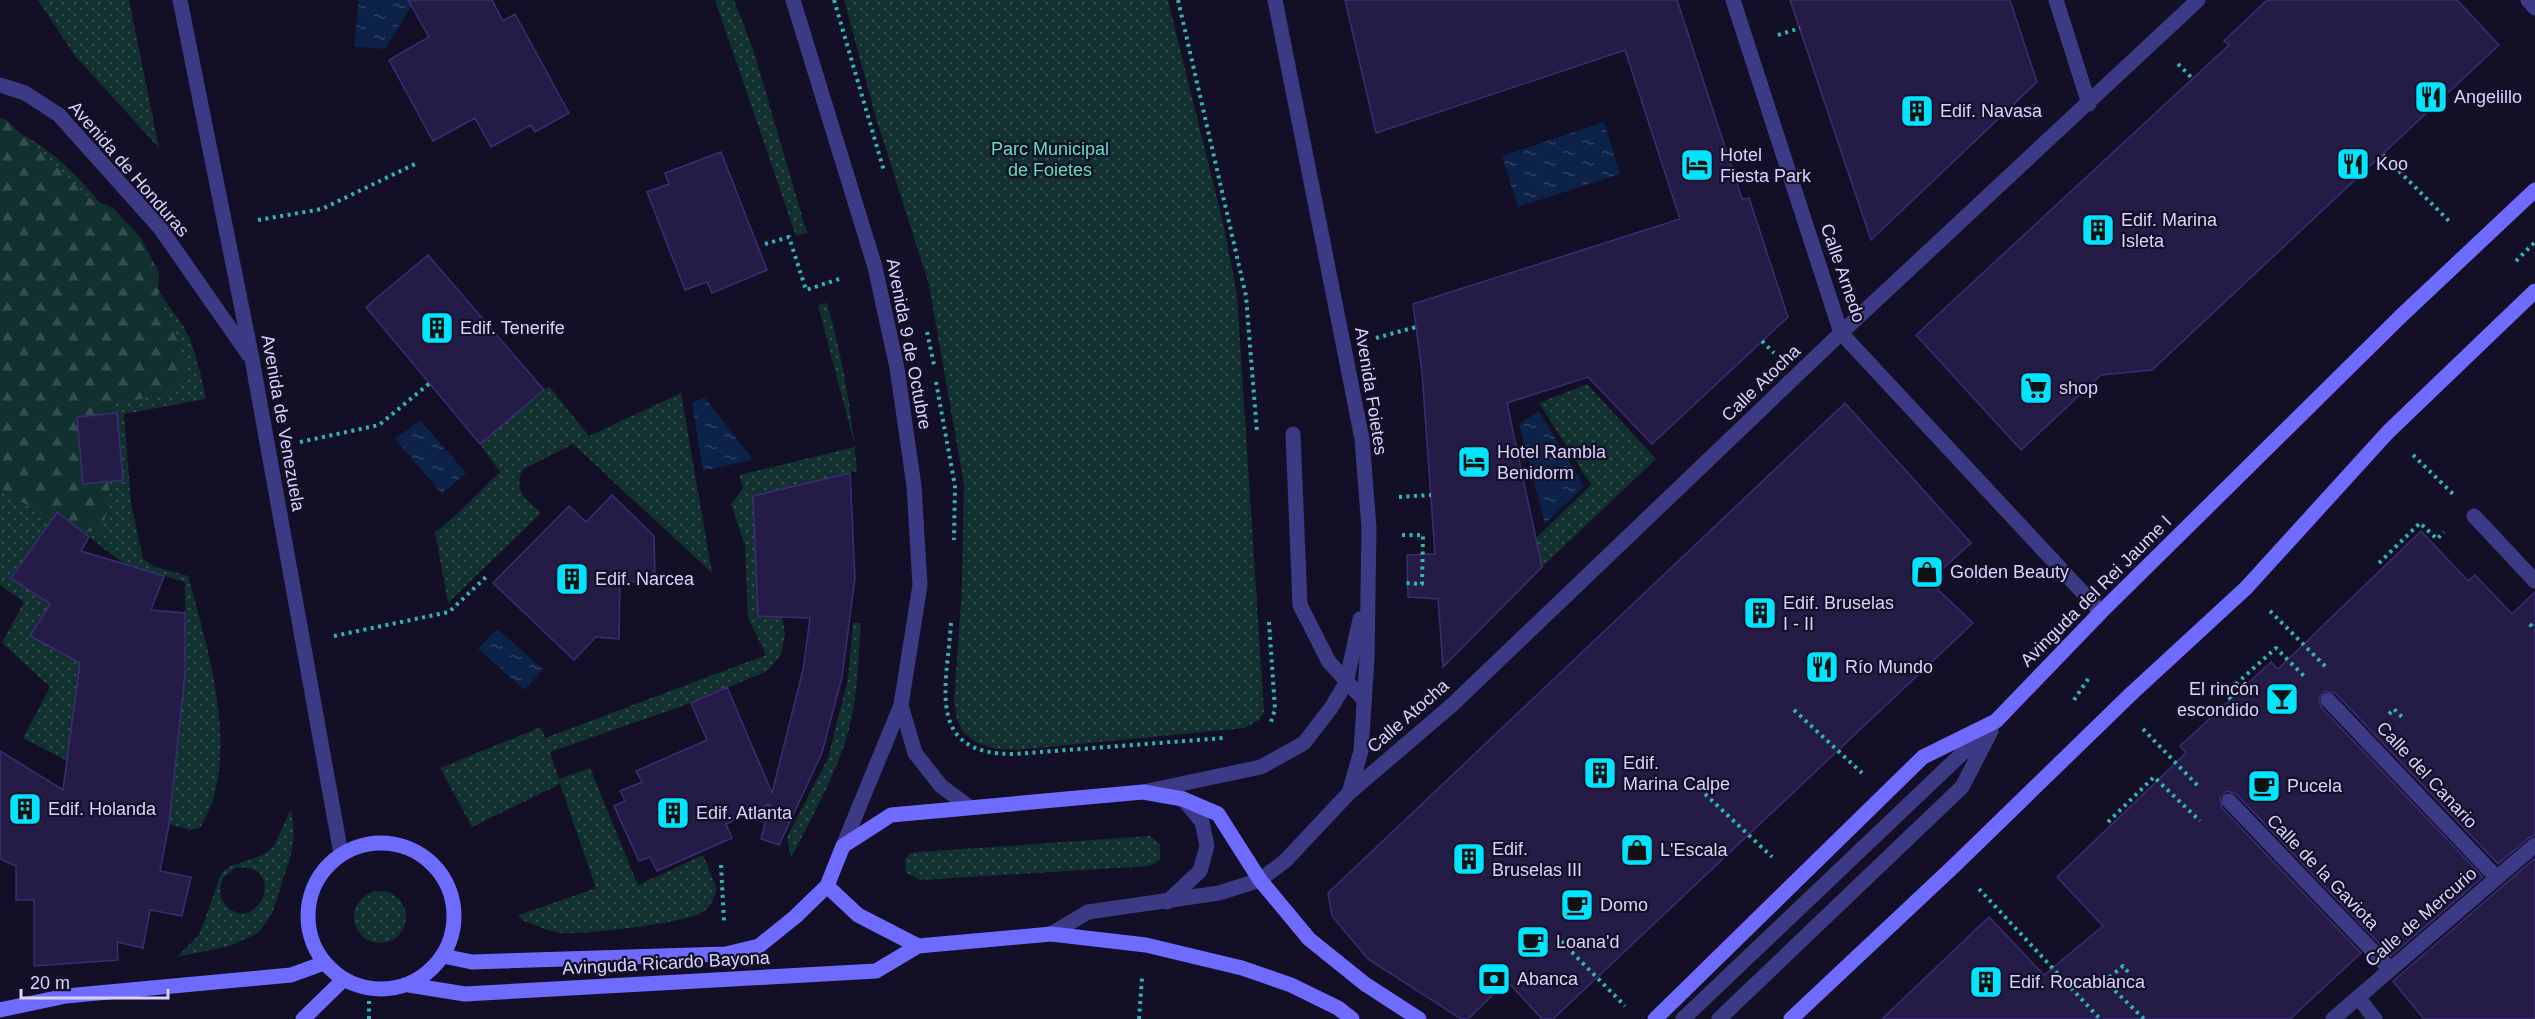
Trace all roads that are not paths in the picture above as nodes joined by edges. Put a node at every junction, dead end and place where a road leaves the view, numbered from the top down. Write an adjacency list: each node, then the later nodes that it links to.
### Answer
1 (180, 0): 14 (street, Avenida de Venezuela)
2 (793, 0): 23 (street, Avenida 9 de Octubre)
3 (1275, 0): 18 (street, Avenida Foietes)
4 (1733, 0): 13 (street, Calle Arnedo)
5 (2056, 0): 10 (street)
6 (2198, 0): 10 (street, Calle Atocha)
7 (2528, 0): 8 (street)
8 (2535, 8)
9 (0, 85): 14 (street, Avenida de Honduras)
10 (2089, 104): 13 (street, Calle Atocha)
11 (2535, 190): 19 (main road, Avinguda del Rei Jaume I)
12 (2535, 291): 52 (main road)
13 (1841, 333): 19 (street, Calle Arnedo); 26 (street, Calle Atocha)
14 (252, 359): 32 (street, Avenida de Venezuela)
15 (1293, 434): 20 (street)
16 (2474, 516): 17 (street)
17 (2535, 580)
18 (1366, 589): 20 (street); 21 (street, Avenida Foietes)
19 (2101, 612): 24 (main road, Avinguda del Rei Jaume I)
20 (1346, 683): 21 (street); 25 (street)
21 (1363, 699): 26 (street, Avenida Foietes)
22 (2328, 699): 33 (street, Calle del Canario)
23 (901, 705): 29 (street, Avenida 9 de Octubre); 31 (street, Avenida 9 de Octubre)
24 (1996, 721): 49 (main road); 50 (street, Avinguda del Rei Jaume I); 51 (street)
25 (1143, 792): 27 (main road); 29 (main road)
26 (1349, 793): 34 (street, Calle Atocha)
27 (1183, 799): 34 (main road); 36 (street)
28 (2229, 801): 41 (street, Calle de la Gaviota)
29 (968, 806): 31 (main road)
30 (2535, 845): 33 (street, Calle de Mercurio)
31 (843, 846): 35 (main road)
32 (341, 854): 39 (main road); 40 (main road)
33 (2497, 878): 41 (street, Calle de Mercurio)
34 (1260, 880): 36 (street, Calle Atocha); 48 (main road)
35 (827, 886): 38 (main road); 39 (main road, Avinguda Ricardo Bayona)
36 (1167, 902): 37 (street, Calle Atocha)
37 (1051, 934): 38 (main road, Avinguda Ricardo Bayona); 47 (main road, Avinguda Ricardo Bayona)
38 (918, 946): 43 (main road, Avinguda Ricardo Bayona)
39 (443, 956): 43 (main road)
40 (324, 963): 42 (main road); 45 (main road)
41 (2390, 969): 44 (street, Calle de Mercurio)
42 (343, 980): 43 (main road); 46 (main road)
43 (409, 985)
44 (2358, 998): 53 (street, Calle de Mercurio); 54 (street)
45 (0, 1010)
46 (303, 1019)
47 (1352, 1019)
48 (1419, 1019)
49 (1655, 1019)
50 (1683, 1019)
51 (1719, 1019)
52 (1791, 1019)
53 (2333, 1019)
54 (2375, 1019)

